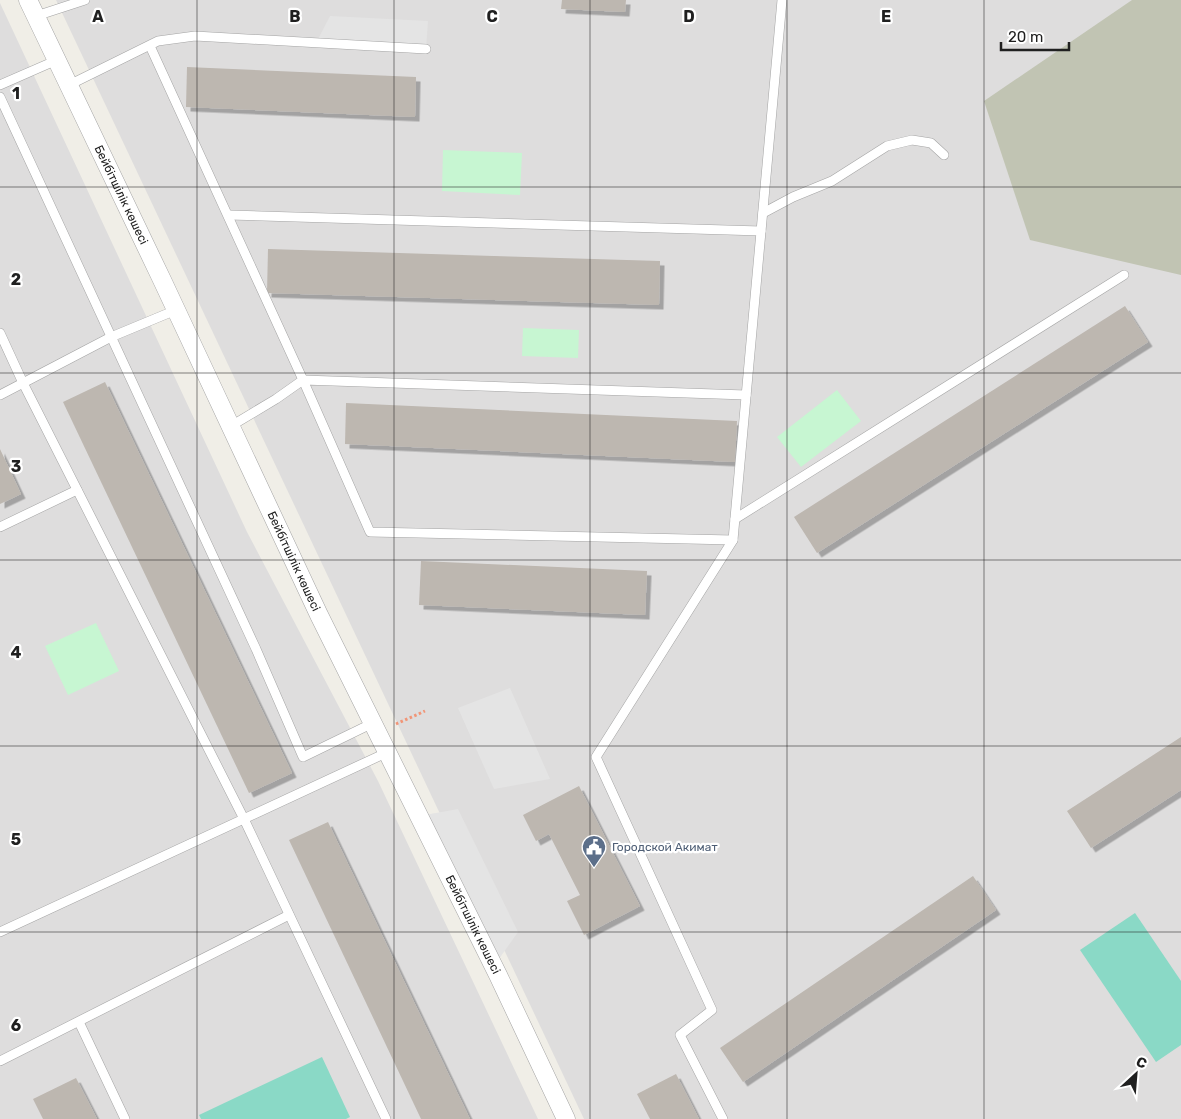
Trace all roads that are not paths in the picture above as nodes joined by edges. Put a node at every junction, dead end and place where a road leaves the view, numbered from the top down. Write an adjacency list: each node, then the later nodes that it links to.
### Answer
1 (28, 0): 4 (street, Бейбітшілік көшесі)
2 (85, 0): 4 (lane)
3 (782, 0): 12 (lane)
4 (36, 16): 7 (street, Бейбітшілік көшесі)
5 (150, 46): 6 (lane); 9 (lane); 13 (lane)
6 (426, 49)
7 (57, 60): 8 (lane); 9 (street, Бейбітшілік көшесі)
8 (0, 85)
9 (69, 85): 16 (street, Бейбітшілік көшесі)
10 (0, 97): 18 (lane)
11 (944, 156): 12 (lane)
12 (763, 213): 14 (lane)
13 (228, 215): 14 (lane); 19 (lane)
14 (761, 231): 22 (lane)
15 (1124, 275): 25 (lane)
16 (176, 310): 18 (lane); 23 (street, Бейбітшілік көшесі)
17 (0, 333): 20 (lane)
18 (111, 337): 20 (lane); 28 (lane)
19 (303, 380): 22 (lane); 23 (lane); 27 (lane)
20 (23, 383): 21 (lane); 24 (lane)
21 (0, 395)
22 (746, 395): 25 (lane)
23 (231, 426): 28 (street, Бейбітшілік көшесі)
24 (78, 490): 26 (lane); 30 (lane)
25 (735, 519): 27 (lane)
26 (0, 527)
27 (733, 540): 38 (lane)
28 (373, 723): 29 (street, Бейбітшілік көшесі)
29 (388, 752): 30 (lane); 37 (street, Бейбітшілік көшесі)
30 (244, 819): 31 (lane); 32 (lane)
31 (289, 915): 33 (lane); 36 (lane)
32 (0, 932)
33 (79, 1022): 34 (lane); 35 (lane)
34 (0, 1061)
35 (125, 1119)
36 (386, 1119)
37 (566, 1119)
38 (723, 1119)

